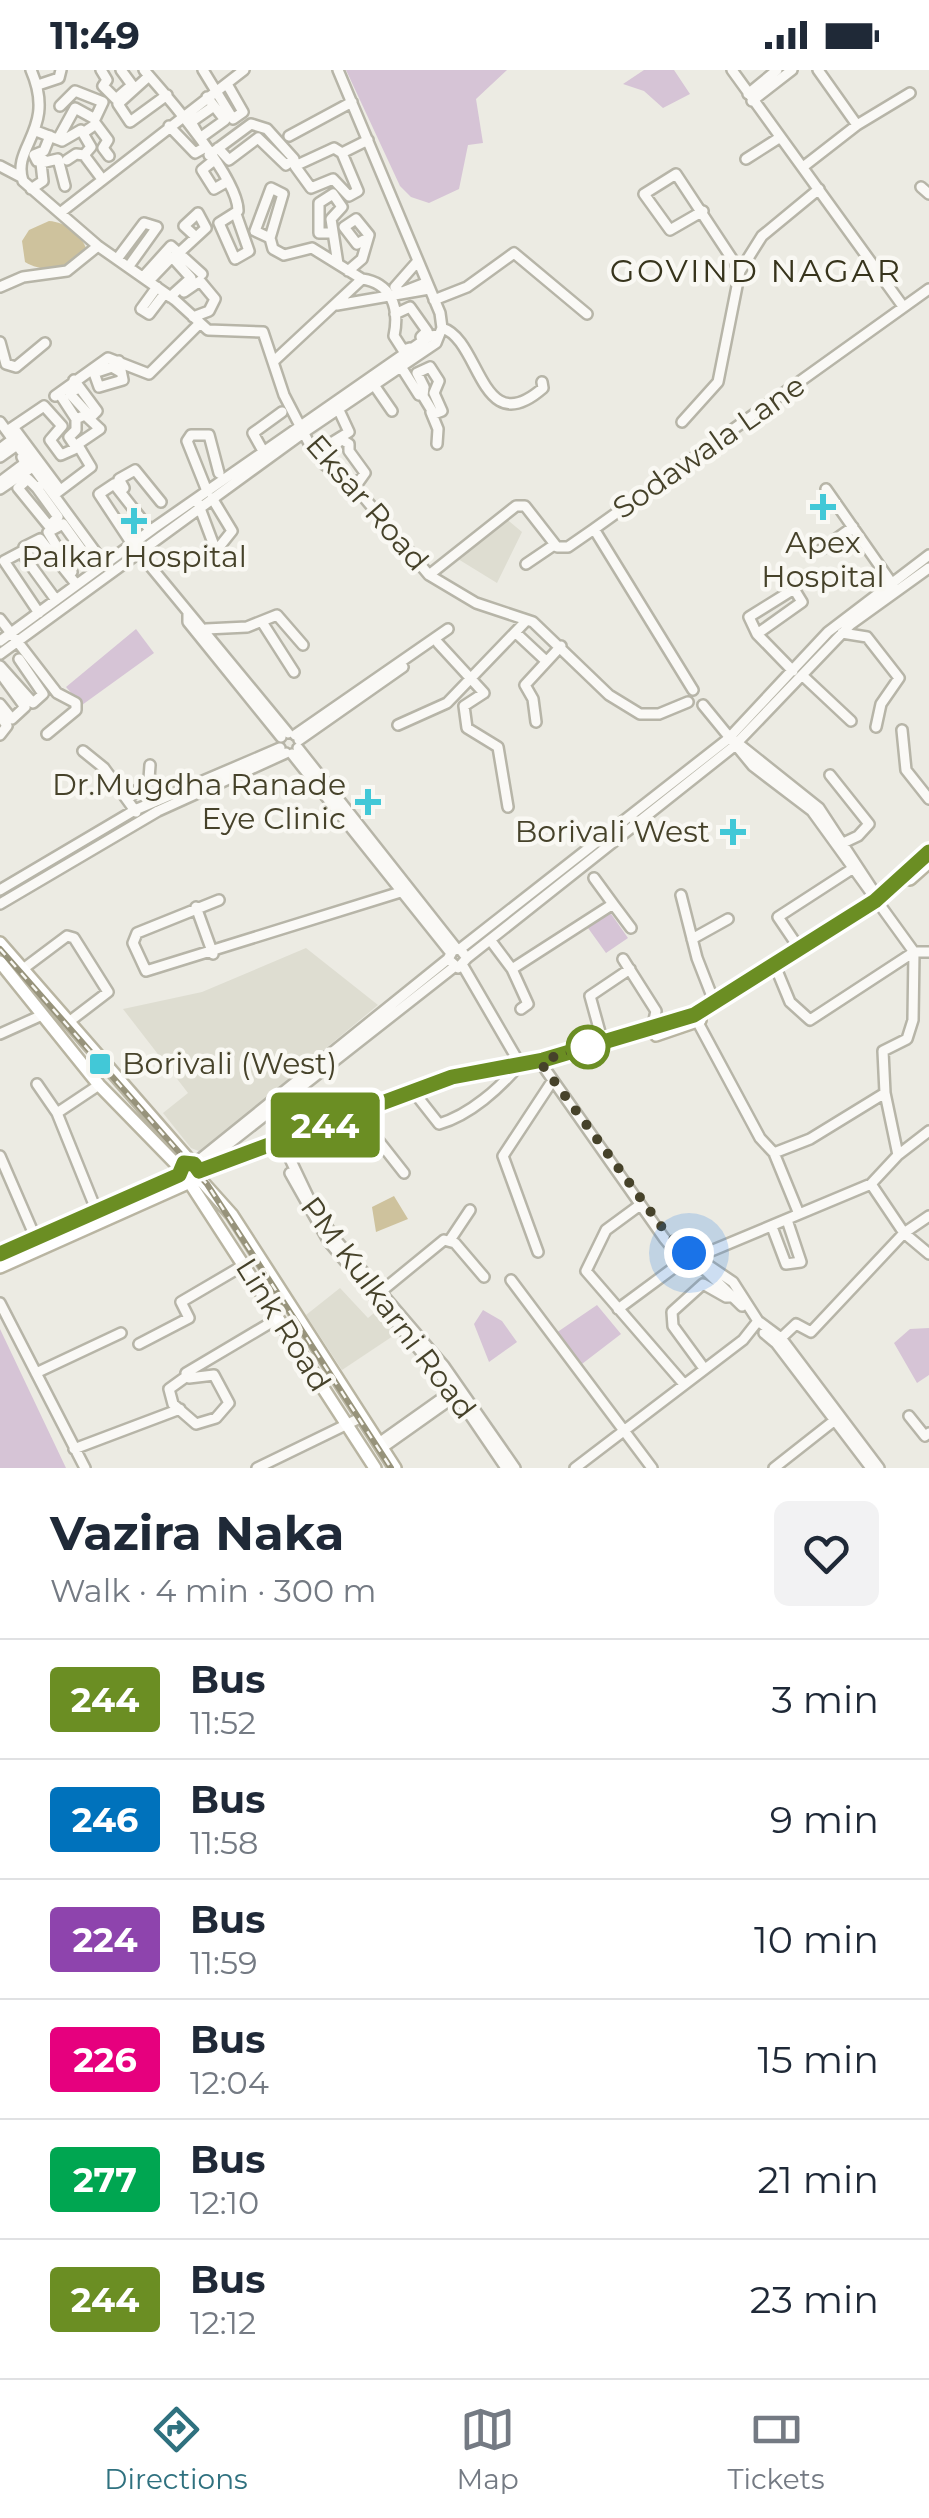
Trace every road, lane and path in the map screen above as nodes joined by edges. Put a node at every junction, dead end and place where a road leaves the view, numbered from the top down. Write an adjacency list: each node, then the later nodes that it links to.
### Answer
1 (32, 70): 15 (street)
2 (61, 70): 15 (street)
3 (100, 70): 14 (street)
4 (120, 70): 14 (street); 14 (street)
5 (203, 70): 16 (street)
6 (221, 70): 16 (street)
7 (244, 70): 16 (street)
8 (338, 70): 20 (street)
9 (732, 70): 19 (street)
10 (778, 70): 19 (street)
11 (792, 70): 19 (street)
12 (818, 70): 24 (street)
13 (146, 75): 18 (street); 18 (street)
14 (108, 80)
15 (38, 84): 26 (street)
16 (221, 93): 22 (street); 22 (street)
17 (910, 93): 24 (street)
18 (165, 97): 22 (street)
19 (750, 98): 30 (street)
20 (352, 102): 28 (street); 31 (street)
21 (61, 104): 23 (street)
22 (188, 116): 25 (street); 35 (street)
23 (96, 122): 27 (street); 29 (street); 34 (street)
24 (857, 125): 40 (street)
25 (169, 126): 35 (street); 42 (street)
26 (36, 132): 29 (street); 41 (street)
27 (79, 132): 29 (street); 33 (street)
28 (290, 136)
29 (54, 138): 38 (street)
30 (779, 138): 36 (street); 40 (street)
31 (368, 140): 32 (street); 60 (street)
32 (342, 153): 47 (street); 47 (street)
33 (81, 155): 37 (street); 42 (street)
34 (109, 156)
35 (213, 159): 35 (street); 43 (street); 43 (street)
36 (746, 159)
37 (67, 160)
38 (51, 161): 44 (street); 45 (street)
39 (0, 166): 41 (street)
40 (803, 167): 46 (street)
41 (21, 177): 45 (street)
42 (102, 179): 50 (street)
43 (226, 182): 51 (street)
44 (64, 186)
45 (31, 188): 50 (street)
46 (819, 189): 63 (street); 73 (street)
47 (356, 193): 48 (street)
48 (362, 206)
49 (702, 211): 49 (street); 63 (street)
50 (60, 213): 57 (street)
51 (236, 214): 51 (street)
52 (330, 233): 61 (street)
53 (196, 237): 58 (street)
54 (270, 238): 54 (street); 61 (street)
55 (364, 240): 62 (street)
56 (149, 243): 66 (street)
57 (98, 246): 59 (street); 67 (street)
58 (180, 252): 64 (street); 66 (street)
59 (117, 258): 66 (street); 66 (street)
60 (417, 262): 69 (street); 69 (street)
61 (338, 264): 62 (street)
62 (348, 270): 65 (street)
63 (740, 271): 91 (street)
64 (202, 274)
65 (362, 279): 70 (street); 72 (street)
66 (151, 281): 76 (street); 76 (street)
67 (0, 287)
68 (929, 288): 73 (street, Sodawala Lane)
69 (416, 290): 70 (street); 71 (street)
70 (391, 298): 72 (street); 74 (street)
71 (434, 300): 75 (street); 77 (street)
72 (338, 304): 80 (street)
73 (902, 305): 113 (street, Sodawala Lane)
74 (395, 314): 74 (street)
75 (587, 314)
76 (196, 321): 80 (street); 82 (street)
77 (440, 332): 81 (street); 84 (street)
78 (0, 342): 79 (street)
79 (45, 343)
80 (274, 361): 92 (street, Eksar Road)
81 (398, 363): 85 (street); 86 (street); 87 (street)
82 (119, 366): 83 (street); 83 (street)
83 (92, 369): 90 (street)
84 (542, 382)
85 (374, 385): 87 (street); 88 (street)
86 (420, 398): 86 (street); 94 (street)
87 (337, 406): 92 (street); 96 (street)
88 (392, 411)
89 (282, 412): 97 (street)
90 (76, 419)
91 (682, 422)
92 (302, 429): 96 (street, Eksar Road); 97 (street)
93 (6, 435): 98 (street); 99 (street); 100 (street); 107 (street); 107 (street)
94 (438, 444)
95 (330, 452): 104 (street)
96 (316, 453): 104 (street, Eksar Road)
97 (262, 456): 101 (street)
98 (0, 458)
99 (34, 466): 100 (street); 103 (street)
100 (18, 472): 102 (street)
101 (227, 478): 106 (street); 106 (street)
102 (3, 483)
103 (41, 485): 107 (street); 107 (street)
104 (355, 487): 123 (street, Eksar Road)
105 (826, 489): 111 (street)
106 (210, 495): 109 (street); 109 (street)
107 (57, 500): 114 (street)
108 (160, 502): 112 (street)
109 (198, 503): 110 (street)
110 (172, 521): 112 (street); 116 (street)
111 (854, 528): 117 (street); 125 (street)
112 (152, 529): 116 (street); 116 (street)
113 (594, 529): 115 (street); 151 (street, Sodawala Lane)
114 (77, 535): 119 (street); 121 (street); 124 (street)
115 (551, 547): 120 (street); 123 (street)
116 (134, 548): 121 (street); 128 (street)
117 (822, 550)
118 (929, 555): 125 (street)
119 (86, 556)
120 (526, 564)
121 (107, 568): 124 (street); 137 (street)
122 (929, 568): 125 (street)
123 (429, 575): 131 (street, Eksar Road)
124 (78, 583): 126 (street); 126 (street)
125 (895, 587): 135 (street); 149 (street)
126 (57, 599): 127 (street); 127 (street)
127 (38, 613): 137 (street)
128 (188, 614): 132 (street); 152 (street)
129 (0, 618): 137 (street)
130 (262, 622): 132 (street); 139 (street); 148 (street)
131 (526, 622): 134 (street); 141 (street, Eksar Road)
132 (206, 629): 152 (street)
133 (450, 631): 140 (street)
134 (516, 632): 144 (street); 150 (street)
135 (842, 633): 149 (street); 160 (street)
136 (757, 634): 136 (street); 149 (street)
137 (16, 636): 138 (street); 142 (street); 145 (street)
138 (0, 641)
139 (303, 645)
140 (431, 646): 150 (street); 165 (street)
141 (561, 646): 144 (street); 153 (street, Eksar Road)
142 (0, 654)
143 (19, 659): 147 (street)
144 (546, 661): 158 (street)
145 (36, 664): 147 (street); 162 (street)
146 (0, 670): 147 (street); 154 (street)
147 (27, 671)
148 (294, 672)
149 (798, 674): 157 (street); 164 (street)
150 (473, 678): 159 (street); 171 (street)
151 (693, 690): 153 (street); 155 (street, Sodawala Lane)
152 (251, 691): 165 (street)
153 (688, 702): 155 (street)
154 (0, 704)
155 (703, 705): 164 (street)
156 (0, 716): 163 (street)
157 (851, 721)
158 (536, 722)
159 (398, 725)
160 (876, 727)
161 (902, 730): 170 (street)
162 (48, 734)
163 (0, 735)
164 (733, 743): 174 (street); 190 (street); 196 (street)
165 (290, 744): 172 (street); 173 (street); 180 (street)
166 (82, 751): 169 (street)
167 (150, 764): 169 (street)
168 (830, 775): 174 (street)
169 (128, 799): 172 (street)
170 (929, 799)
171 (508, 807)
172 (134, 810): 173 (street); 179 (street)
173 (140, 821): 184 (street)
174 (840, 845): 177 (street); 183 (street)
175 (929, 852): 183 (main road)
176 (929, 862): 183 (main road)
177 (852, 869): 183 (street); 192 (street)
178 (594, 878): 185 (street)
179 (0, 890)
180 (403, 892): 195 (street); 196 (street)
181 (681, 895): 189 (street)
182 (218, 900): 186 (street)
183 (878, 901): 192 (main road); 193 (street); 202 (main road)
184 (0, 904)
185 (614, 904): 188 (street); 200 (street)
186 (196, 907): 195 (street); 195 (street)
187 (728, 920): 189 (street)
188 (631, 928)
189 (692, 939): 203 (street)
190 (491, 941): 196 (street); 200 (street)
191 (0, 943): 199 (main road, Link Road)
192 (801, 951): 203 (main road)
193 (914, 952): 194 (street); 202 (street); 216 (street)
194 (929, 952)
195 (214, 954)
196 (457, 957): 212 (street); 220 (street)
197 (623, 959): 201 (street)
198 (0, 962): 205 (main road, Link Road)
199 (24, 969): 207 (main road, Link Road); 207 (street)
200 (512, 969): 204 (street)
201 (630, 969): 208 (street); 210 (street)
202 (778, 974): 206 (main road)
203 (715, 1004): 206 (main road)
204 (521, 1010)
205 (40, 1016): 209 (street); 215 (main road, Link Road)
206 (696, 1018): 208 (main road); 210 (main road); 224 (street)
207 (70, 1021): 227 (main road, Link Road)
208 (652, 1029): 210 (main road)
209 (0, 1034)
210 (611, 1045): 211 (main road)
211 (543, 1064): 212 (main road); 213 (street)
212 (519, 1065): 217 (main road); 217 (street)
213 (552, 1080): 223 (street); 240 (street)
214 (37, 1084): 218 (street)
215 (99, 1085): 218 (street); 227 (main road, Link Road)
216 (885, 1093): 224 (street); 225 (street)
217 (414, 1094): 219 (main road)
218 (58, 1113): 234 (street)
219 (358, 1114): 222 (main road); 228 (street)
220 (248, 1128): 222 (street); 227 (street)
221 (929, 1131): 225 (street)
222 (278, 1146): 227 (main road); 248 (street, PM Kulkarni Road)
223 (606, 1153): 230 (street); 243 (street)
224 (774, 1153): 232 (street)
225 (898, 1154): 229 (street)
226 (0, 1156): 238 (street)
227 (192, 1172): 234 (main road); 244 (main road, Link Road); 264 (main road)
228 (404, 1173)
229 (871, 1184): 232 (street); 237 (street)
230 (640, 1205): 243 (street); 251 (street)
231 (470, 1210): 239 (street)
232 (798, 1214): 235 (street)
233 (929, 1216): 237 (street)
234 (99, 1218): 238 (main road); 245 (main road)
235 (787, 1220): 236 (street); 236 (street)
236 (772, 1227): 243 (street)
237 (904, 1233): 242 (street); 255 (street)
238 (36, 1239): 241 (main road)
239 (450, 1240): 246 (street); 248 (street)
240 (538, 1252)
241 (0, 1254)
242 (929, 1254)
243 (693, 1257): 249 (street); 251 (street); 253 (street)
244 (244, 1264): 252 (main road, Link Road); 256 (street)
245 (0, 1267)
246 (484, 1277)
247 (511, 1280): 267 (street)
248 (378, 1295): 261 (street, PM Kulkarni Road)
249 (736, 1296): 253 (street); 257 (street)
250 (0, 1303): 258 (street)
251 (618, 1309): 260 (street)
252 (277, 1319): 259 (street); 266 (main road, Link Road)
253 (756, 1324): 255 (street); 257 (street)
254 (121, 1334): 258 (street)
255 (778, 1340): 265 (street); 281 (street)
256 (139, 1344)
257 (704, 1367): 260 (street)
258 (36, 1373): 270 (street)
259 (186, 1376): 262 (street); 262 (street)
260 (682, 1383): 267 (street)
261 (458, 1390): 269 (street); 275 (street, PM Kulkarni Road); 276 (street, PM Kulkarni Road)
262 (180, 1409): 270 (street)
263 (909, 1416): 268 (street)
264 (362, 1417): 266 (street); 269 (main road)
265 (835, 1420): 279 (street); 280 (street)
266 (346, 1426): 272 (street); 273 (main road, Link Road)
267 (621, 1430): 277 (street); 278 (street)
268 (929, 1434)
269 (380, 1446): 274 (main road)
270 (74, 1450): 271 (street)
271 (85, 1468)
272 (256, 1468)
273 (375, 1468)
274 (395, 1468)
275 (506, 1468)
276 (515, 1468)
277 (575, 1468)
278 (652, 1468)
279 (774, 1468)
280 (871, 1468)
281 (880, 1468)

